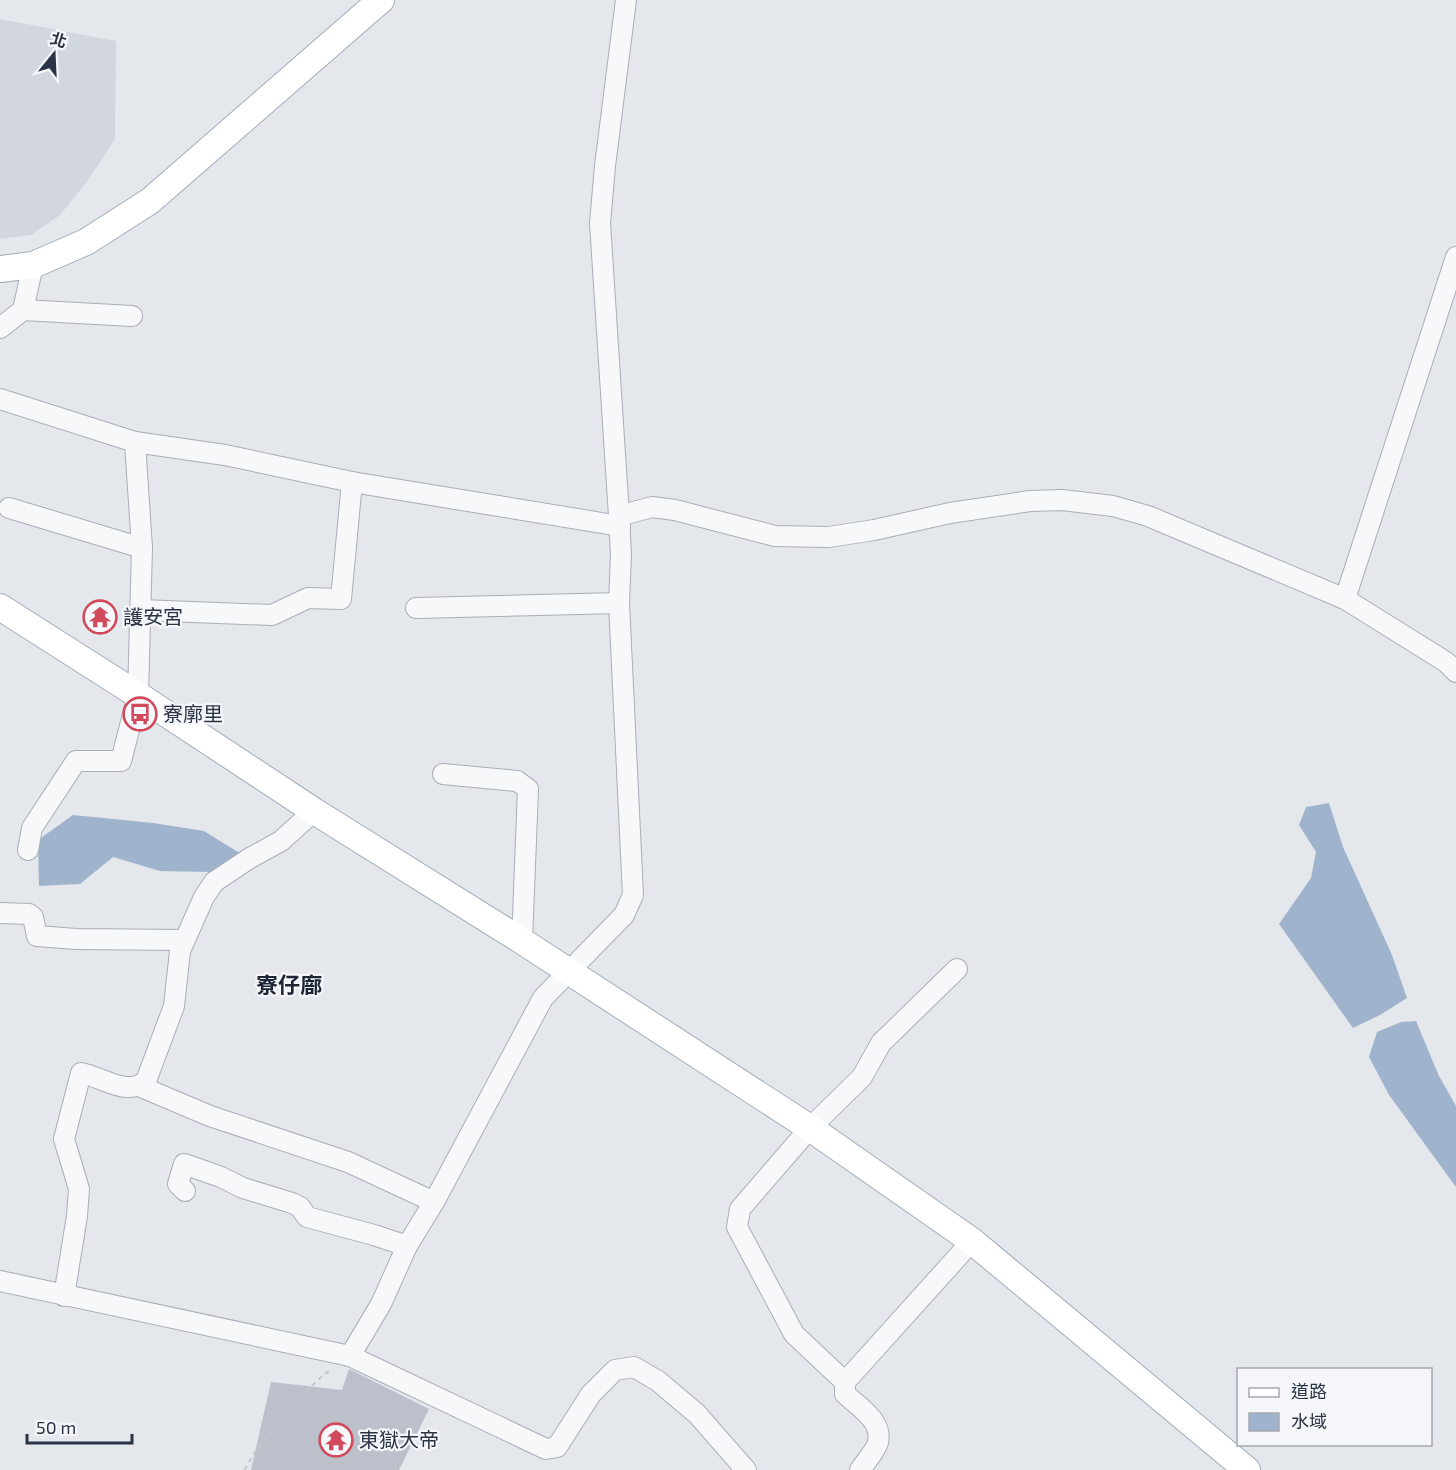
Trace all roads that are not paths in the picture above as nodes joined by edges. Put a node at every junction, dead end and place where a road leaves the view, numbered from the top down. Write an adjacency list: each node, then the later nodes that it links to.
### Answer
1 (381, 0): 4 (main road)
2 (626, 0): 13 (street)
3 (1456, 257): 15 (street)
4 (33, 265): 5 (main road); 6 (street)
5 (0, 269)
6 (23, 310): 7 (street); 8 (street)
7 (132, 316)
8 (0, 328)
9 (0, 399): 10 (street)
10 (135, 442): 11 (street); 14 (street)
11 (352, 482): 13 (street); 19 (street)
12 (9, 508): 14 (street)
13 (619, 521): 15 (street); 16 (street)
14 (142, 548): 19 (street)
15 (1345, 599): 20 (street)
16 (620, 603): 18 (street); 29 (street)
17 (0, 607): 21 (main road)
18 (417, 608)
19 (141, 610): 21 (street)
20 (1456, 672)
21 (138, 695): 23 (main road); 24 (street)
22 (443, 774): 27 (street)
23 (314, 812): 26 (street); 27 (main road)
24 (28, 850)
25 (0, 913): 26 (street)
26 (183, 940): 30 (street)
27 (522, 941): 29 (main road)
28 (957, 969): 31 (street)
29 (568, 971): 31 (main road); 33 (street)
30 (139, 1086): 33 (street); 37 (street)
31 (810, 1128): 34 (main road); 39 (street)
32 (185, 1191): 35 (street)
33 (434, 1202): 35 (street)
34 (972, 1241): 39 (street); 42 (main road)
35 (407, 1246): 38 (street)
36 (0, 1281): 37 (street)
37 (64, 1296): 38 (street)
38 (350, 1356): 40 (street)
39 (845, 1382): 41 (street)
40 (746, 1470)
41 (860, 1470)
42 (1247, 1470)

